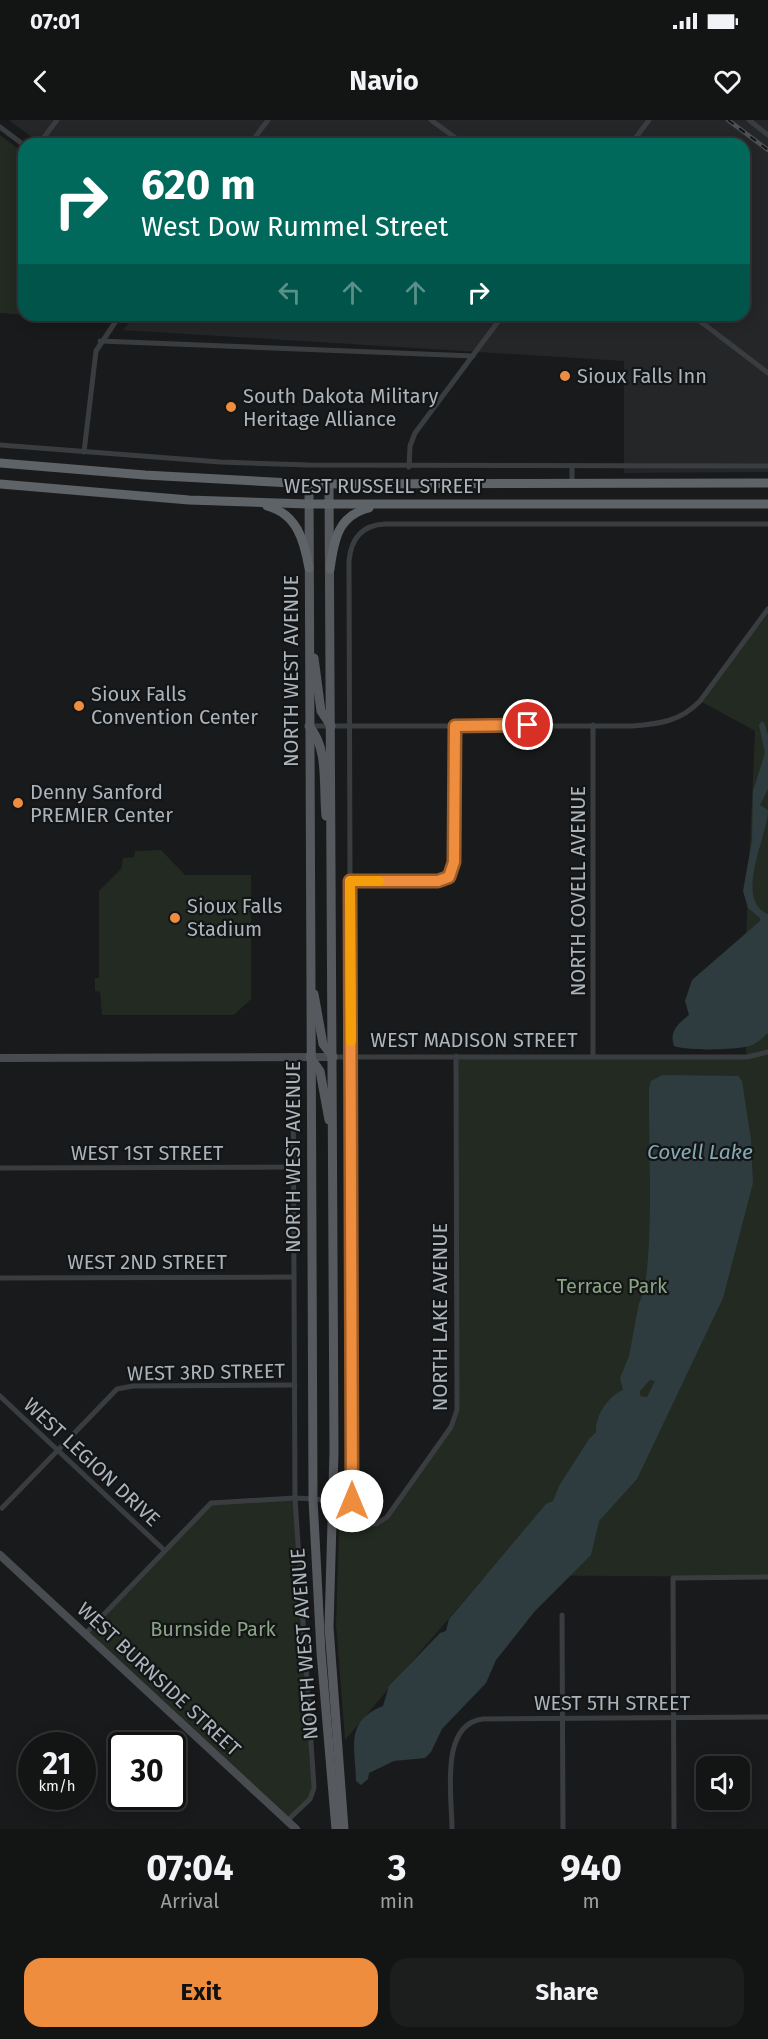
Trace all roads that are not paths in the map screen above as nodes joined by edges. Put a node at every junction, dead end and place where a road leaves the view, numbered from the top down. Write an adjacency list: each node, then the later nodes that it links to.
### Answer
1 (57, 120): 8 (street)
2 (268, 120): 9 (street)
3 (431, 120): 10 (street)
4 (649, 120): 11 (street)
5 (749, 120): 7 (street)
6 (0, 127): 12 (street)
7 (768, 135)
8 (44, 138)
9 (254, 138)
10 (456, 138)
11 (636, 138)
12 (18, 140)
13 (115, 321): 16 (street)
14 (499, 321): 17 (street)
15 (700, 321): 18 (street)
16 (100, 341): 17 (street); 20 (street)
17 (473, 356): 24 (street)
18 (768, 373)
19 (0, 445): 20 (street, WEST RUSSELL STREET)
20 (84, 452): 24 (street, WEST RUSSELL STREET)
21 (0, 463): 27 (highway, WEST RUSSELL STREET)
22 (572, 466): 23 (street, WEST RUSSELL STREET); 24 (street, WEST RUSSELL STREET); 29 (street)
23 (768, 466)
24 (409, 467)
25 (768, 483): 29 (highway, WEST RUSSELL STREET)
26 (0, 484): 30 (highway, WEST RUSSELL STREET)
27 (309, 484): 28 (highway, WEST RUSSELL STREET); 31 (main road, NORTH WEST AVENUE)
28 (329, 484): 29 (highway, WEST RUSSELL STREET); 33 (main road, NORTH WEST AVENUE)
29 (572, 484)
30 (250, 502): 31 (highway, WEST RUSSELL STREET); 36 (highway)
31 (309, 504): 33 (highway, WEST RUSSELL STREET); 36 (main road, NORTH WEST AVENUE)
32 (768, 504): 34 (highway, WEST RUSSELL STREET)
33 (330, 505): 34 (highway, WEST RUSSELL STREET); 37 (main road, NORTH WEST AVENUE)
34 (413, 505): 37 (highway)
35 (768, 524): 43 (street, WEST RUSSELL STREET)
36 (309, 567): 39 (main road, NORTH WEST AVENUE)
37 (330, 568): 42 (main road, NORTH WEST AVENUE)
38 (768, 609): 40 (street)
39 (310, 644): 41 (main road, NORTH WEST AVENUE); 42 (main road)
40 (593, 725): 44 (street); 51 (street, NORTH COVELL AVENUE)
41 (309, 726): 42 (street); 45 (main road); 47 (main road, NORTH WEST AVENUE)
42 (331, 726): 43 (street); 45 (main road, NORTH WEST AVENUE)
43 (350, 726): 44 (street); 46 (street)
44 (455, 726): 46 (street)
45 (331, 842): 53 (main road, NORTH WEST AVENUE)
46 (350, 881): 49 (street)
47 (310, 980): 52 (main road, NORTH WEST AVENUE); 53 (main road)
48 (768, 1052): 51 (street, WEST MADISON STREET)
49 (351, 1056): 50 (street, WEST MADISON STREET); 53 (street, WEST MADISON STREET); 67 (street)
50 (456, 1056): 51 (street, WEST MADISON STREET); 67 (street, NORTH LAKE AVENUE)
51 (593, 1056)
52 (310, 1057): 53 (main road, WEST MADISON STREET); 54 (main road, WEST MADISON STREET); 56 (main road); 65 (main road, NORTH WEST AVENUE)
53 (333, 1057): 56 (main road, NORTH WEST AVENUE)
54 (293, 1058): 55 (main road, WEST MADISON STREET); 57 (street, NORTH WEST AVENUE)
55 (0, 1059)
56 (333, 1131): 66 (main road, NORTH WEST AVENUE)
57 (294, 1167): 58 (street, WEST 1ST STREET); 59 (street, NORTH WEST AVENUE)
58 (0, 1168)
59 (294, 1277): 60 (street, WEST 2ND STREET); 61 (street, NORTH WEST AVENUE)
60 (0, 1278)
61 (295, 1385): 63 (street, WEST 3RD STREET); 64 (street, NORTH WEST AVENUE)
62 (0, 1396): 63 (street, WEST LEGION DRIVE)
63 (58, 1450): 68 (street); 69 (street, WEST LEGION DRIVE)
64 (295, 1498): 65 (street); 69 (street); 77 (street, NORTH WEST AVENUE)
65 (313, 1499): 66 (street); 79 (main road, NORTH WEST AVENUE)
66 (333, 1500): 67 (street); 80 (main road, NORTH WEST AVENUE)
67 (352, 1501)
68 (2, 1508)
69 (164, 1550): 73 (street)
70 (0, 1555): 73 (main road, WEST BURNSIDE STREET)
71 (768, 1577): 76 (street)
72 (562, 1615): 74 (street)
73 (86, 1633): 77 (main road, WEST BURNSIDE STREET)
74 (563, 1717): 76 (street, WEST 5TH STREET); 81 (street, WEST 5TH STREET); 82 (street)
75 (768, 1717): 76 (street, WEST 5TH STREET)
76 (673, 1718): 83 (street)
77 (287, 1821): 78 (main road, WEST BURNSIDE STREET)
78 (296, 1829)
79 (336, 1829)
80 (344, 1829)
81 (452, 1829)
82 (563, 1829)
83 (674, 1829)

